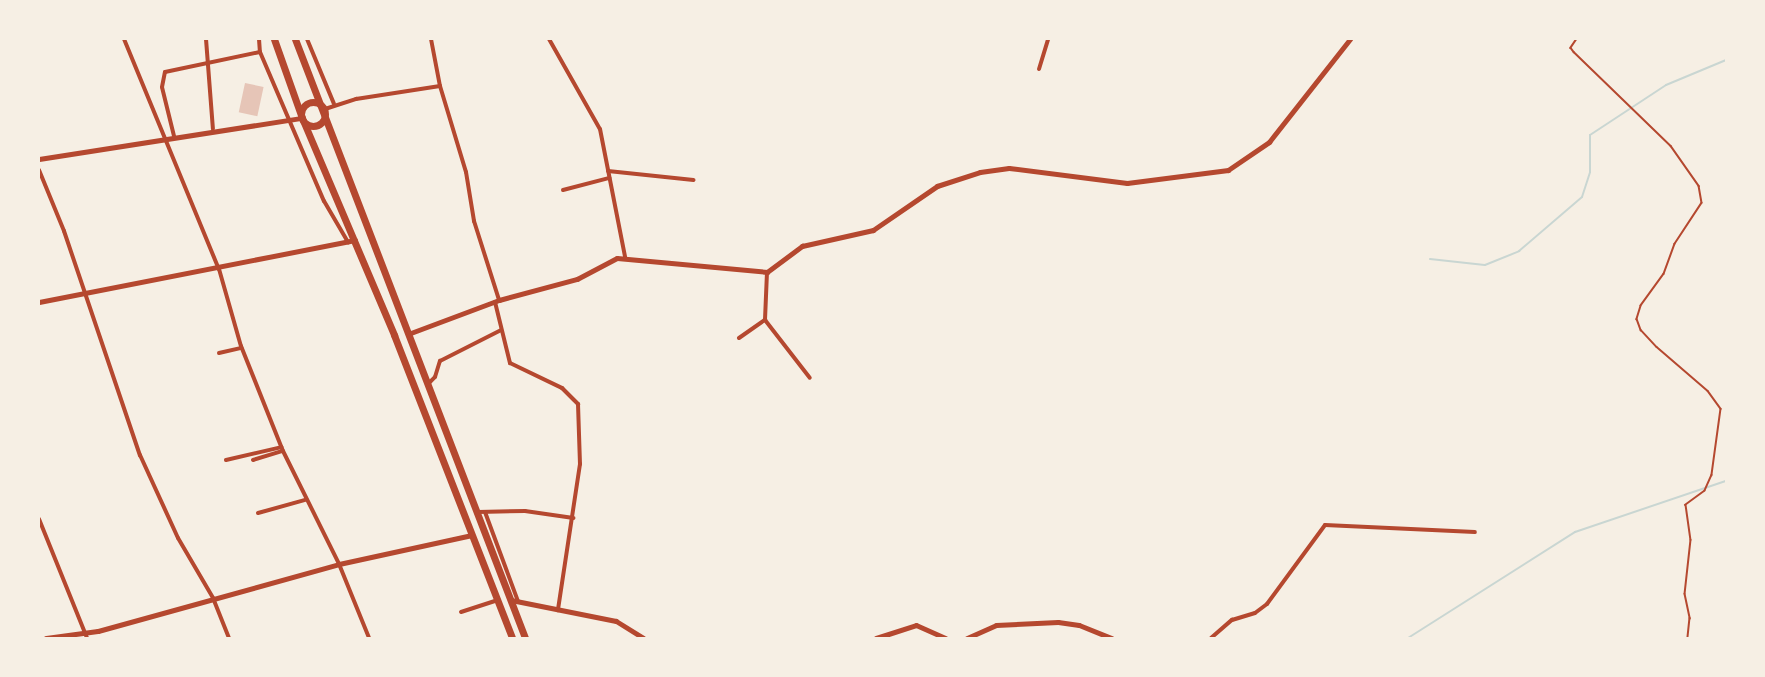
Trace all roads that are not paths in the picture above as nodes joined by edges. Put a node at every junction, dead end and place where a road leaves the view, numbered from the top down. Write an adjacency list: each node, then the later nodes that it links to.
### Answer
1 (124, 39): 21 (street)
2 (206, 39): 12 (street)
3 (259, 39): 11 (street)
4 (274, 39): 17 (highway)
5 (295, 39): 16 (highway)
6 (307, 39): 15 (street)
7 (431, 39): 14 (street)
8 (549, 39): 24 (street)
9 (1048, 39): 13 (street)
10 (1350, 39): 31 (street)
11 (260, 52): 12 (street); 18 (street)
12 (208, 61): 19 (street); 20 (street)
13 (1039, 69)
14 (440, 86): 15 (street); 33 (street)
15 (334, 105): 16 (street)
16 (325, 109): 17 (highway); 17 (highway); 37 (highway)
17 (302, 118): 18 (street); 28 (highway)
18 (290, 119): 19 (street); 28 (street)
19 (213, 129): 20 (street)
20 (174, 136): 21 (street)
21 (166, 137): 22 (street); 30 (street)
22 (39, 159)
23 (39, 170): 32 (street)
24 (608, 171): 25 (street); 26 (street)
25 (609, 178): 27 (street); 29 (street)
26 (694, 180)
27 (563, 190)
28 (351, 241): 30 (street); 52 (highway)
29 (625, 256): 31 (street); 33 (street)
30 (219, 269): 32 (street); 39 (street)
31 (767, 272): 35 (street)
32 (84, 291): 34 (street); 54 (street)
33 (497, 301): 36 (street); 37 (street)
34 (39, 302)
35 (765, 320): 38 (street); 41 (street)
36 (501, 330): 42 (street); 49 (street)
37 (408, 334): 42 (highway)
38 (739, 338)
39 (242, 348): 40 (street); 43 (street)
40 (219, 353)
41 (810, 378)
42 (427, 384): 47 (highway)
43 (283, 449): 44 (street); 45 (street); 46 (street)
44 (226, 460)
45 (253, 460)
46 (305, 500): 48 (street); 53 (street)
47 (481, 512): 49 (street); 56 (highway)
48 (258, 513)
49 (573, 518): 57 (street)
50 (39, 519): 59 (street)
51 (1475, 532): 70 (street)
52 (472, 535): 53 (street); 55 (highway)
53 (339, 564): 54 (street); 62 (street)
54 (213, 598): 59 (street); 61 (street)
55 (497, 599): 58 (street); 63 (highway)
56 (514, 601): 57 (street); 64 (highway)
57 (558, 611): 65 (street)
58 (461, 612)
59 (86, 636): 60 (street)
60 (46, 638)
61 (229, 638)
62 (369, 638)
63 (512, 638)
64 (525, 638)
65 (643, 638)
66 (876, 638): 67 (street)
67 (945, 638)
68 (967, 638): 69 (street)
69 (1111, 638)
70 (1211, 638)

